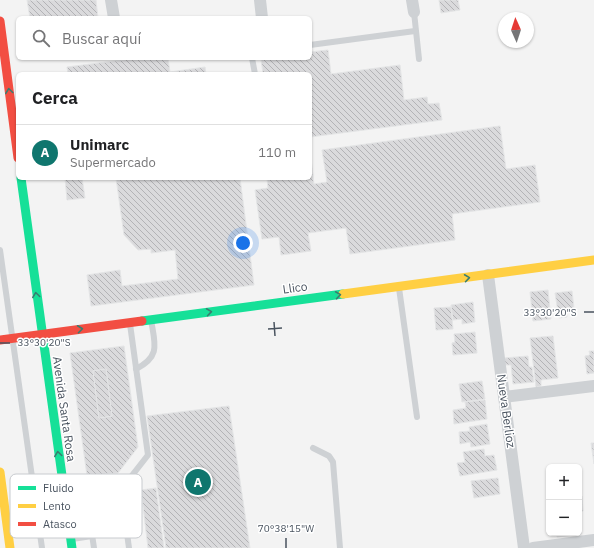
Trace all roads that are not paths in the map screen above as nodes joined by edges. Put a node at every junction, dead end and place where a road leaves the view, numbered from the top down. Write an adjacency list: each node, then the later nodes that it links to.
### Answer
1 (111, 0): 5 (street)
2 (260, 0): 6 (street)
3 (412, 0): 4 (street)
4 (414, 12): 8 (lane)
5 (114, 16)
6 (262, 16)
7 (0, 21): 13 (street, one-way to 7)
8 (415, 31): 9 (lane); 10 (lane)
9 (312, 45)
10 (419, 59)
11 (252, 60): 12 (lane)
12 (255, 72)
13 (16, 143)
14 (21, 180): 21 (street, Avenida Santa Rosa, one-way to 14)
15 (0, 250): 22 (lane)
16 (594, 260): 17 (street, Llico)
17 (488, 275): 18 (street, Llico, one-way to 17); 26 (street, Nueva Berlioz)
18 (399, 287): 19 (street, Llico, one-way to 18); 27 (lane)
19 (151, 320): 20 (street, Llico); 24 (lane)
20 (130, 323): 21 (street, Llico, one-way to 20); 24 (lane)
21 (41, 334): 22 (street, Llico); 31 (street, Avenida Santa Rosa, one-way to 21)
22 (12, 338): 23 (street, Llico); 30 (lane)
23 (0, 340)
24 (136, 369): 32 (lane)
25 (594, 386): 26 (street)
26 (504, 397): 44 (street, Nueva Berlioz)
27 (417, 417)
28 (313, 448): 43 (lane)
29 (0, 472): 38 (street)
30 (31, 474)
31 (61, 474)
32 (133, 474)
33 (41, 538): 40 (lane)
34 (86, 538): 39 (lane)
35 (92, 538): 41 (lane)
36 (128, 538): 42 (lane)
37 (594, 540): 45 (street)
38 (6, 543)
39 (71, 543)
40 (42, 548)
41 (94, 548)
42 (129, 548)
43 (340, 548)
44 (524, 548)
45 (533, 548)

